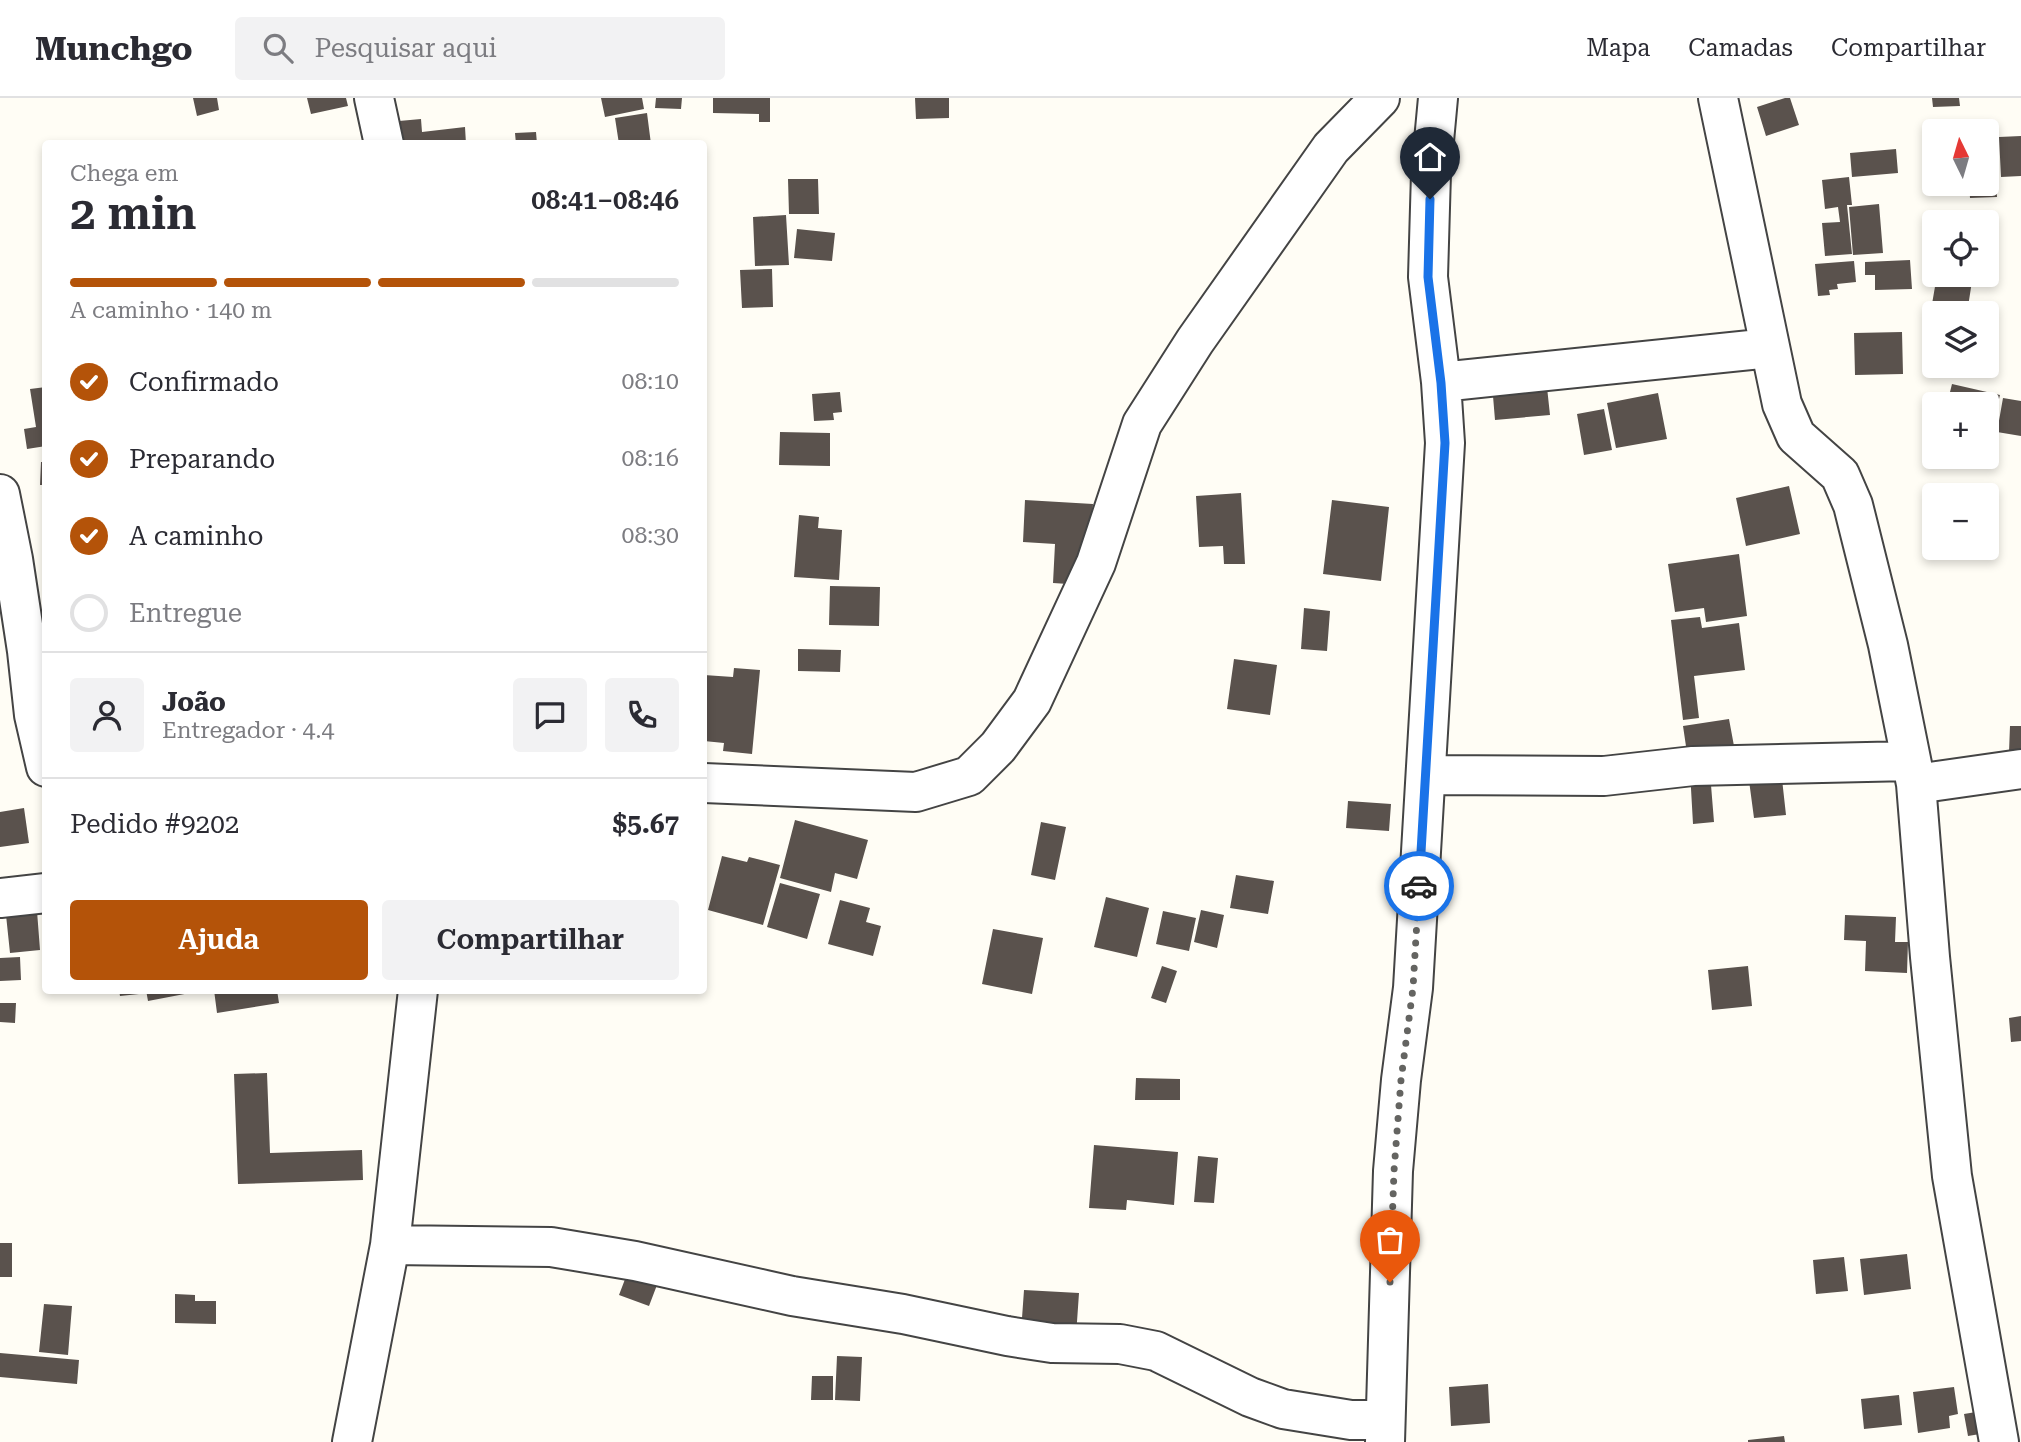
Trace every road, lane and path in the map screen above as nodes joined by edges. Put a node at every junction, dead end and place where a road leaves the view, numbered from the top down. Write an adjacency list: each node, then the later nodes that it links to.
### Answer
1 (374, 98): 5 (street)
2 (1380, 98): 13 (street)
3 (1438, 98): 7 (street)
4 (1718, 98): 6 (street)
5 (383, 140)
6 (1770, 348): 7 (street); 11 (street)
7 (1441, 383): 12 (street)
8 (0, 494): 9 (street)
9 (42, 750)
10 (2021, 769): 11 (street)
11 (1914, 773): 12 (street); 20 (street)
12 (1427, 775): 18 (street)
13 (707, 783)
14 (42, 893): 15 (street)
15 (0, 898)
16 (418, 994): 17 (street)
17 (390, 1245): 18 (street); 19 (street)
18 (1385, 1431)
19 (352, 1442)
20 (1998, 1442)

